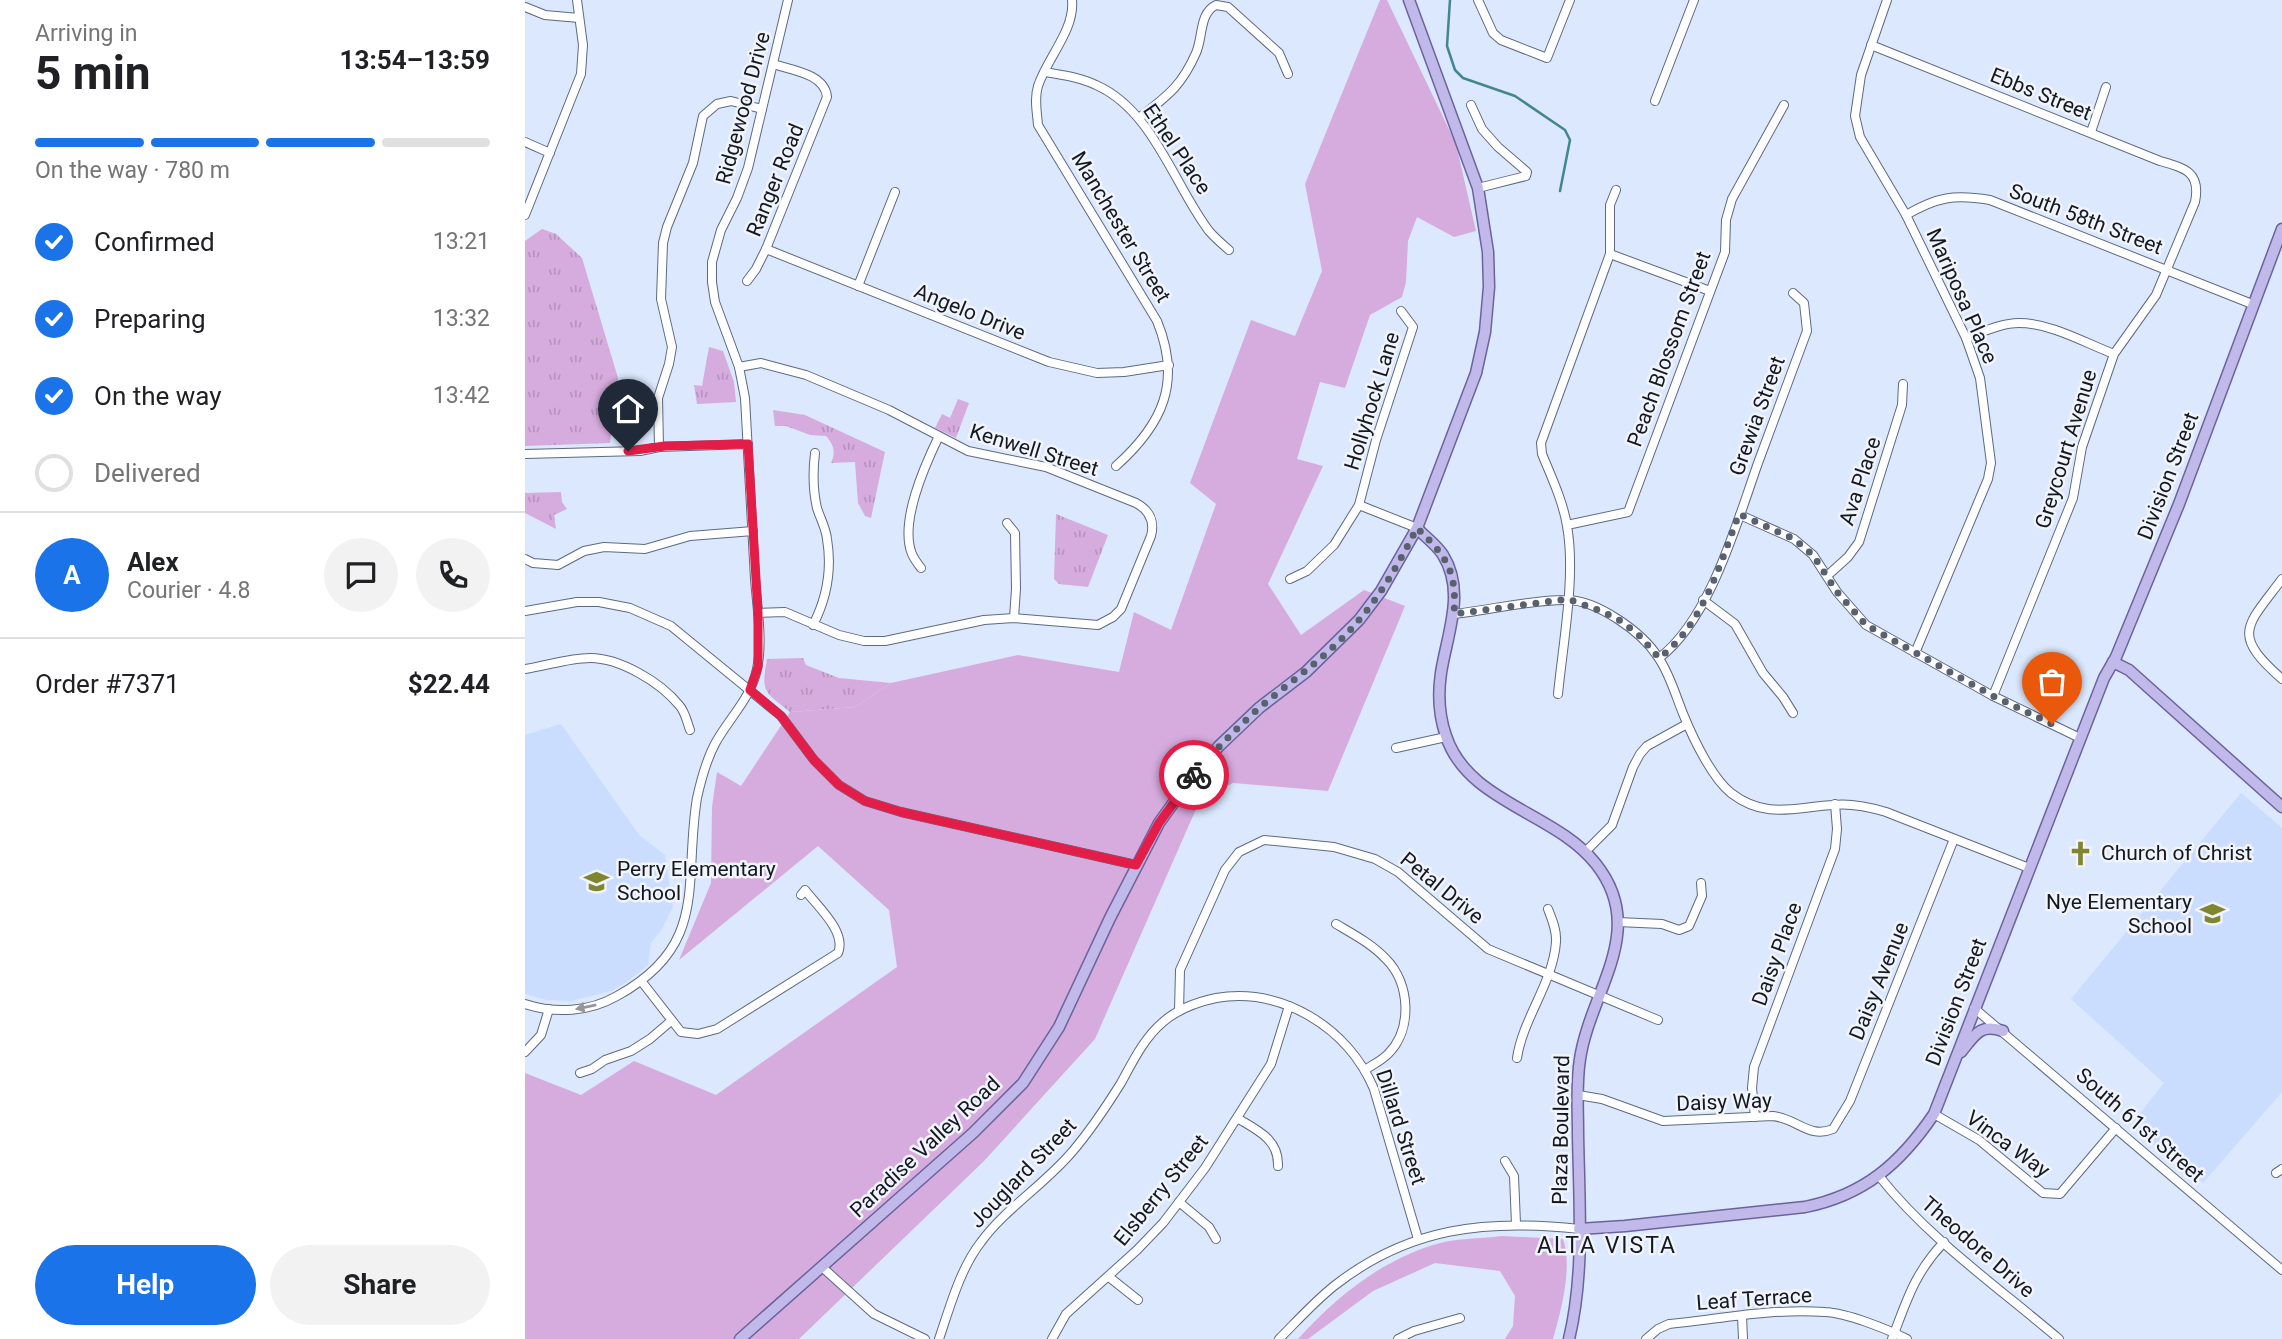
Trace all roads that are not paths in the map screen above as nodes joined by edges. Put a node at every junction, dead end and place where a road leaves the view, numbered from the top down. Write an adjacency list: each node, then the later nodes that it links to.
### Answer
1 (577, 0): 10 (street)
2 (788, 0): 12 (street, Ridgewood Drive)
3 (1072, 0): 13 (street, Manchester Street)
4 (1409, 0): 25 (main road, Paradise Valley Road)
5 (1478, 0): 6 (street)
6 (1570, 0)
7 (1694, 0): 16 (street)
8 (1887, 0): 11 (street, Mariposa Place)
9 (525, 8): 10 (street)
10 (579, 18): 23 (street)
11 (1871, 45): 21 (street, Ebbs Street); 29 (street, Mariposa Place)
12 (773, 64): 19 (street, Ridgewood Drive); 31 (street, Ranger Road)
13 (1045, 72): 20 (street, Ethel Place); 43 (street, Manchester Street)
14 (1288, 74): 20 (street)
15 (2106, 86): 21 (street)
16 (1655, 101)
17 (1471, 105): 25 (street)
18 (1784, 105): 37 (street, Peach Blossom Street)
19 (762, 109): 44 (street, Ridgewood Drive); 48 (street)
20 (1139, 118): 32 (street, Ethel Place)
21 (2091, 132): 24 (street, Ebbs Street)
22 (525, 142): 23 (street)
23 (550, 153): 28 (street)
24 (2195, 180): 34 (street, Greycourt Avenue)
25 (1478, 188): 56 (main road, Paradise Valley Road)
26 (1616, 190): 33 (street)
27 (895, 192): 36 (street)
28 (525, 215)
29 (1906, 215): 34 (street, South 58th Street); 41 (street, Mariposa Place)
30 (2282, 229): 39 (main road, Division Street)
31 (766, 249): 35 (street, Ranger Road); 36 (street, Angelo Drive)
32 (1229, 250)
33 (1610, 254): 37 (street); 55 (street)
34 (2167, 269): 39 (street, South 58th Street); 42 (street, Greycourt Avenue)
35 (747, 281)
36 (858, 286): 43 (street, Angelo Drive)
37 (1710, 291): 55 (street, Peach Blossom Street)
38 (1793, 293): 53 (street, Grewia Street)
39 (2252, 304): 72 (main road, Division Street)
40 (1401, 311): 52 (street, Hollyhock Lane)
41 (1966, 338): 42 (street); 70 (street, Mariposa Place)
42 (2114, 354): 77 (street, Greycourt Avenue)
43 (1169, 365): 51 (street, Manchester Street)
44 (739, 367): 46 (street, Kenwell Street); 47 (street, Ridgewood Drive)
45 (1903, 384): 60 (street, Ava Place)
46 (939, 436): 59 (street); 68 (street, Kenwell Street)
47 (748, 444): 48 (street); 57 (street, Ridgewood Drive)
48 (659, 447): 50 (street)
49 (815, 453): 69 (street)
50 (525, 454)
51 (1115, 466)
52 (1359, 505): 56 (street); 61 (street, Hollyhock Lane)
53 (1739, 514): 60 (street); 64 (street, Grewia Street)
54 (1007, 523): 68 (street)
55 (1567, 525): 63 (street)
56 (1417, 528): 67 (main road); 88 (main road, Paradise Valley Road)
57 (753, 531): 58 (street); 66 (street, Ridgewood Drive)
58 (525, 559)
59 (921, 568)
60 (1827, 576): 70 (street)
61 (1290, 579)
62 (2282, 579): 74 (street)
63 (1568, 599): 67 (street); 71 (street); 76 (street)
64 (1703, 600): 71 (street, Grewia Street); 78 (street)
65 (525, 611): 75 (street)
66 (758, 613): 69 (street); 75 (street, Ridgewood Drive)
67 (1454, 614): 81 (main road)
68 (1014, 618): 69 (street)
69 (814, 625)
70 (1915, 653): 77 (street)
71 (1659, 658): 79 (street)
72 (2113, 663): 82 (main road, Division Street); 85 (main road)
73 (525, 669): 80 (street)
74 (2282, 679)
75 (750, 690): 88 (street); 96 (street, Ridgewood Drive)
76 (1558, 694)
77 (1993, 696): 82 (street)
78 (1793, 713)
79 (1687, 724): 84 (street); 87 (street)
80 (690, 730)
81 (1446, 737): 83 (street); 87 (main road, Plaza Boulevard)
82 (2080, 738): 89 (main road, Division Street)
83 (1396, 748)
84 (1835, 804): 86 (street); 113 (street, Daisy Place)
85 (2282, 807)
86 (1954, 839): 89 (street); 116 (street, Daisy Avenue)
87 (1585, 852): 93 (main road, Plaza Boulevard)
88 (1136, 865): 126 (main road, Paradise Valley Road)
89 (2029, 868): 101 (main road, Division Street)
90 (1702, 883): 93 (street)
91 (801, 894): 104 (street)
92 (1548, 909): 95 (street)
93 (1618, 922): 97 (main road, Plaza Boulevard)
94 (1336, 924): 109 (street)
95 (1548, 972): 97 (street, Petal Drive); 102 (street, Petal Drive); 107 (street)
96 (642, 982): 100 (street, Ridgewood Drive, one-way to 100); 104 (street)
97 (1600, 995): 103 (street, Petal Drive); 111 (main road, Plaza Boulevard)
98 (525, 1004): 100 (street, Ridgewood Drive)
99 (1289, 1006): 102 (street, Dillard Street); 109 (street, Dillard Street); 114 (street, Elsberry Street)
100 (549, 1009): 106 (street)
101 (1974, 1009): 105 (street, South 61st Street); 108 (main road, Division Street)
102 (1179, 1011): 135 (street, Jouglard Street)
103 (1658, 1020)
104 (671, 1021): 110 (street)
105 (2003, 1031): 108 (main road); 115 (street, South 61st Street)
106 (525, 1052)
107 (1517, 1058)
108 (1955, 1060): 112 (main road, Division Street)
109 (1365, 1070): 123 (street, Dillard Street)
110 (580, 1073)
111 (1578, 1095): 113 (street, Daisy Way); 122 (main road, Plaza Boulevard)
112 (1934, 1114): 115 (street, Vinca Way); 119 (main road, Division Street)
113 (1755, 1117): 116 (street, Daisy Way)
114 (1237, 1118): 118 (street); 120 (street, Elsberry Street)
115 (2116, 1128): 127 (street, South 61st Street)
116 (1829, 1131)
117 (1505, 1161): 121 (street)
118 (1277, 1166)
119 (1879, 1176): 122 (main road, Division Street); 125 (street, Theodore Drive)
120 (1179, 1202): 124 (street); 128 (street, Elsberry Street)
121 (1515, 1224): 122 (street, Division Street); 123 (street, Division Street)
122 (1579, 1229): 139 (main road, Plaza Boulevard)
123 (1418, 1239): 137 (street, Division Street)
124 (1216, 1240)
125 (1944, 1242): 132 (street); 143 (street, Theodore Drive)
126 (822, 1267): 133 (main road, Paradise Valley Road); 134 (street)
127 (2282, 1270)
128 (1109, 1277): 129 (street); 136 (street, Elsberry Street)
129 (1138, 1300)
130 (1742, 1316): 132 (street, Leaf Terrace); 140 (street, Leaf Terrace); 141 (street)
131 (1460, 1318): 138 (street)
132 (1893, 1336): 142 (street, Leaf Terrace)
133 (740, 1339)
134 (925, 1339)
135 (939, 1339)
136 (1052, 1339)
137 (1279, 1339)
138 (1398, 1339)
139 (1569, 1339)
140 (1646, 1339)
141 (1743, 1339)
142 (1907, 1339)
143 (2059, 1339)

